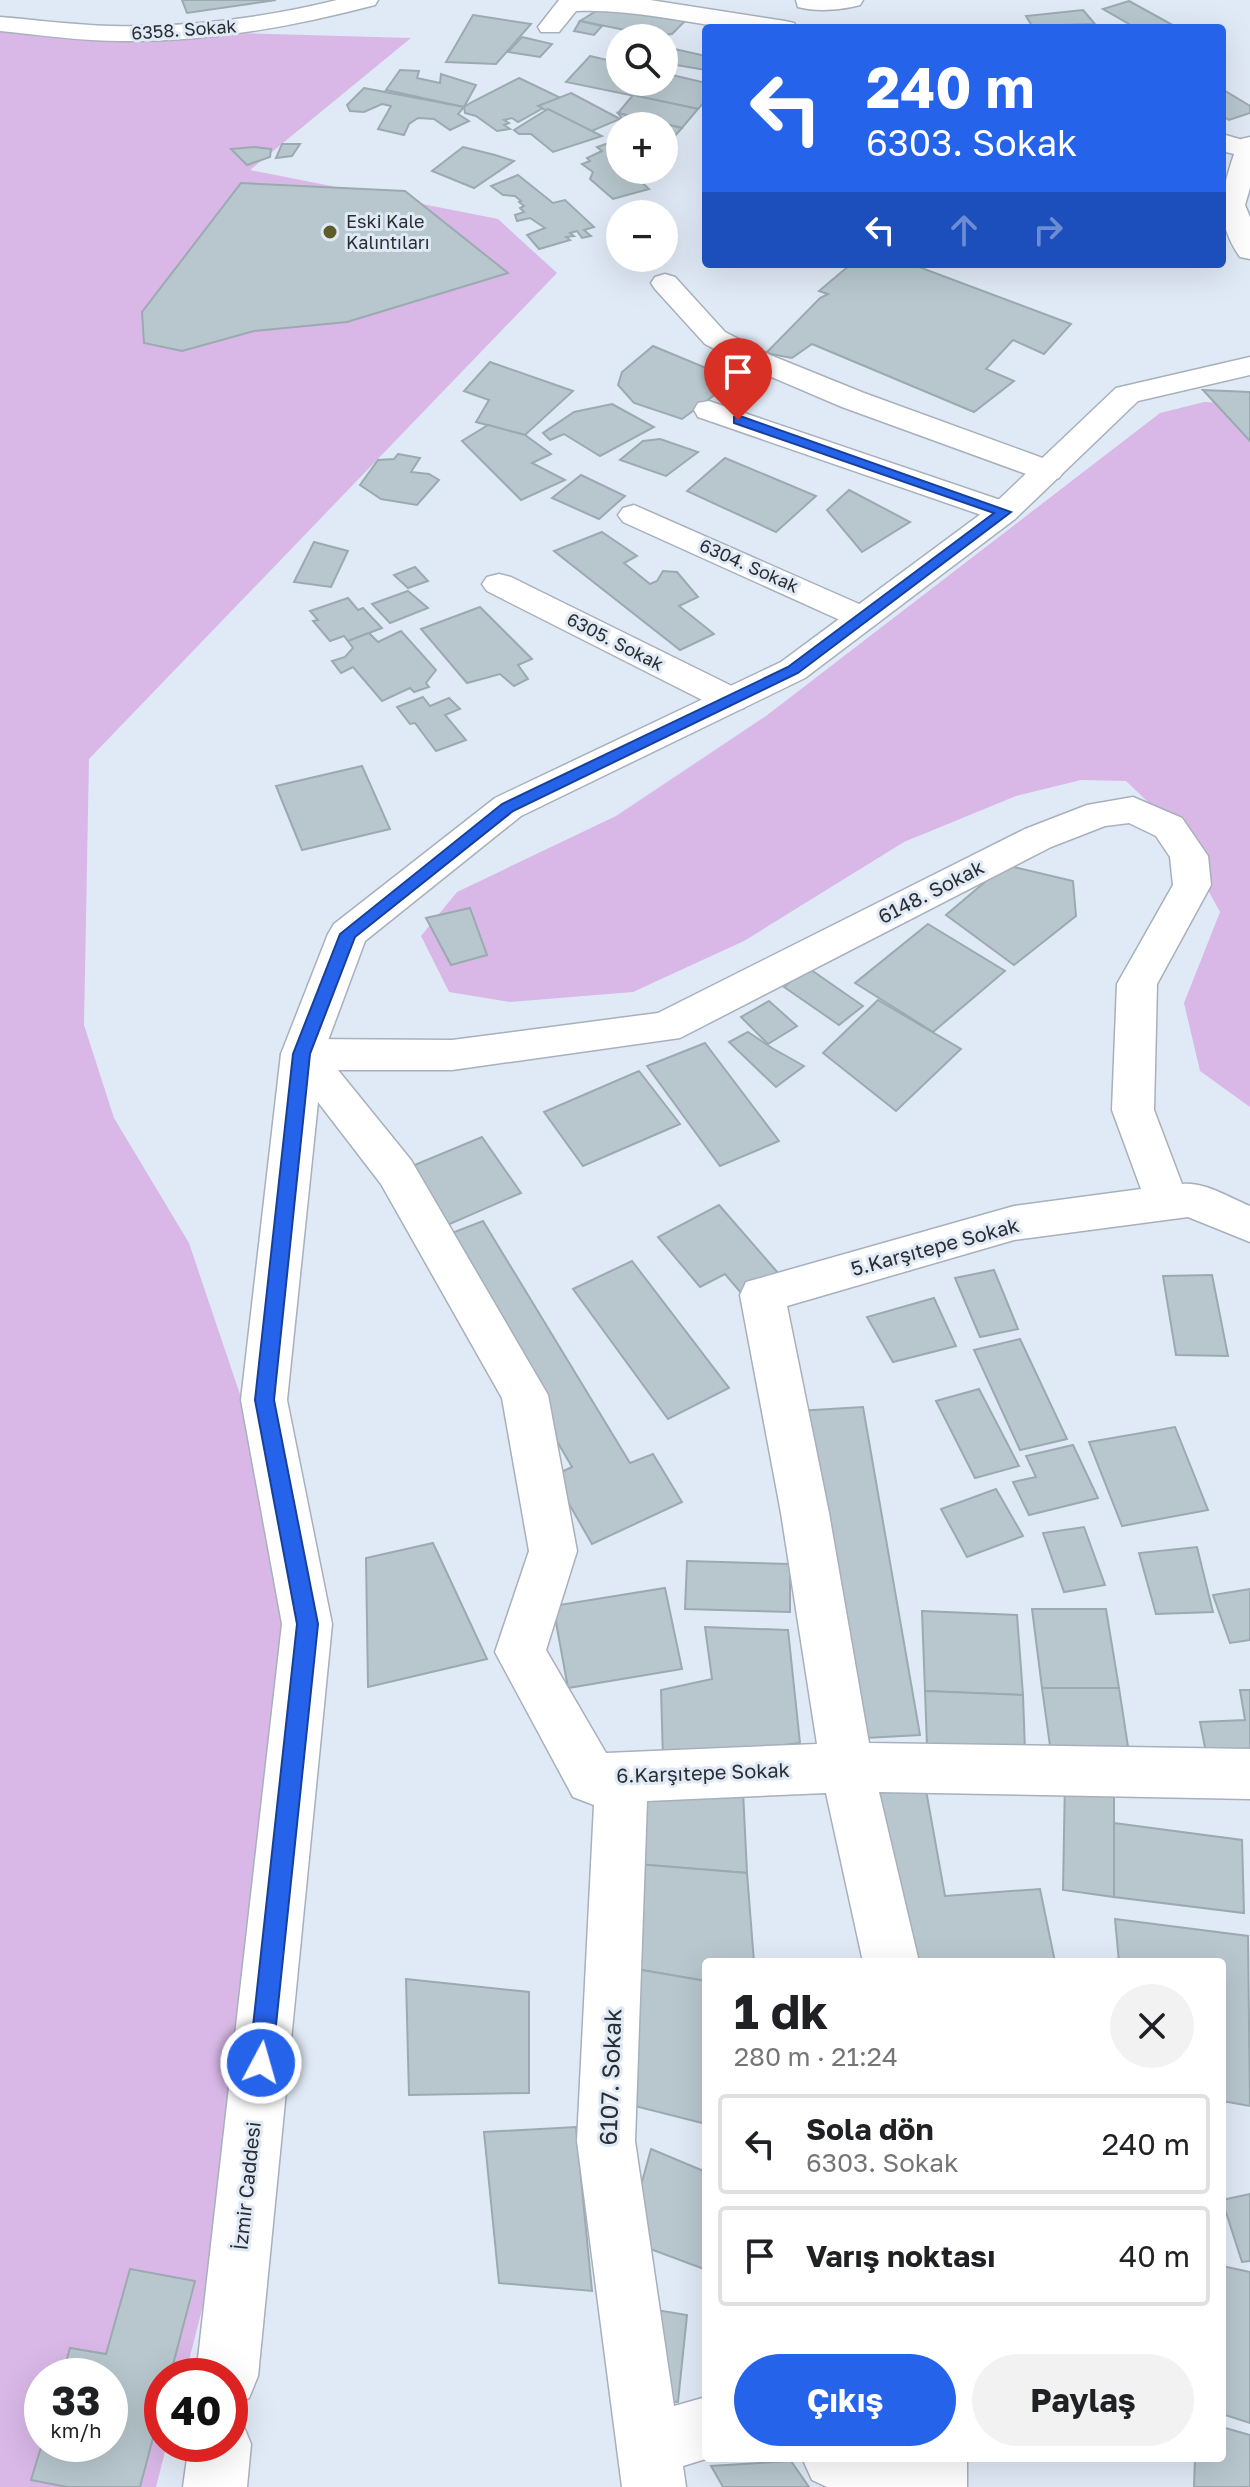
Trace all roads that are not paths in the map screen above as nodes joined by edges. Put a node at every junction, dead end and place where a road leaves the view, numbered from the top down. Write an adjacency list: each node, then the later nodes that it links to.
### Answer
1 (366, 0): 4 (street, 6358. Sokak)
2 (851, 0): 3 (street)
3 (807, 1): 6 (street)
4 (0, 24)
5 (749, 24): 7 (street)
6 (811, 24)
7 (550, 27)
8 (1240, 146): 9 (street)
9 (1250, 251)
10 (665, 283): 13 (street)
11 (1250, 366): 13 (street, İzmir Caddesi)
12 (709, 410): 14 (street)
13 (1048, 471): 14 (street, İzmir Caddesi)
14 (1004, 512): 17 (street, İzmir Caddesi)
15 (634, 515): 17 (street, 6304. Sokak)
16 (499, 584): 18 (street, 6305. Sokak)
17 (863, 618): 18 (street, İzmir Caddesi)
18 (731, 700): 19 (street, İzmir Caddesi)
19 (302, 1054): 20 (street, 6148. Sokak); 24 (street, 6.Karşıtepe Sokak); 26 (street, İzmir Caddesi)
20 (1168, 1203): 21 (street, 5.Karşıtepe Sokak); 22 (street, 5.Karşıtepe Sokak)
21 (1250, 1225)
22 (847, 1767): 23 (street, 6.Karşıtepe Sokak); 24 (street, 6.Karşıtepe Sokak); 25 (street)
23 (1250, 1774)
24 (592, 1779): 31 (street, 6107. Sokak)
25 (890, 1958)
26 (229, 2358)
27 (702, 2431): 31 (street)
28 (218, 2462): 32 (street)
29 (843, 2462): 33 (street)
30 (935, 2462): 34 (street)
31 (650, 2466)
32 (215, 2487)
33 (901, 2487)
34 (935, 2487)

